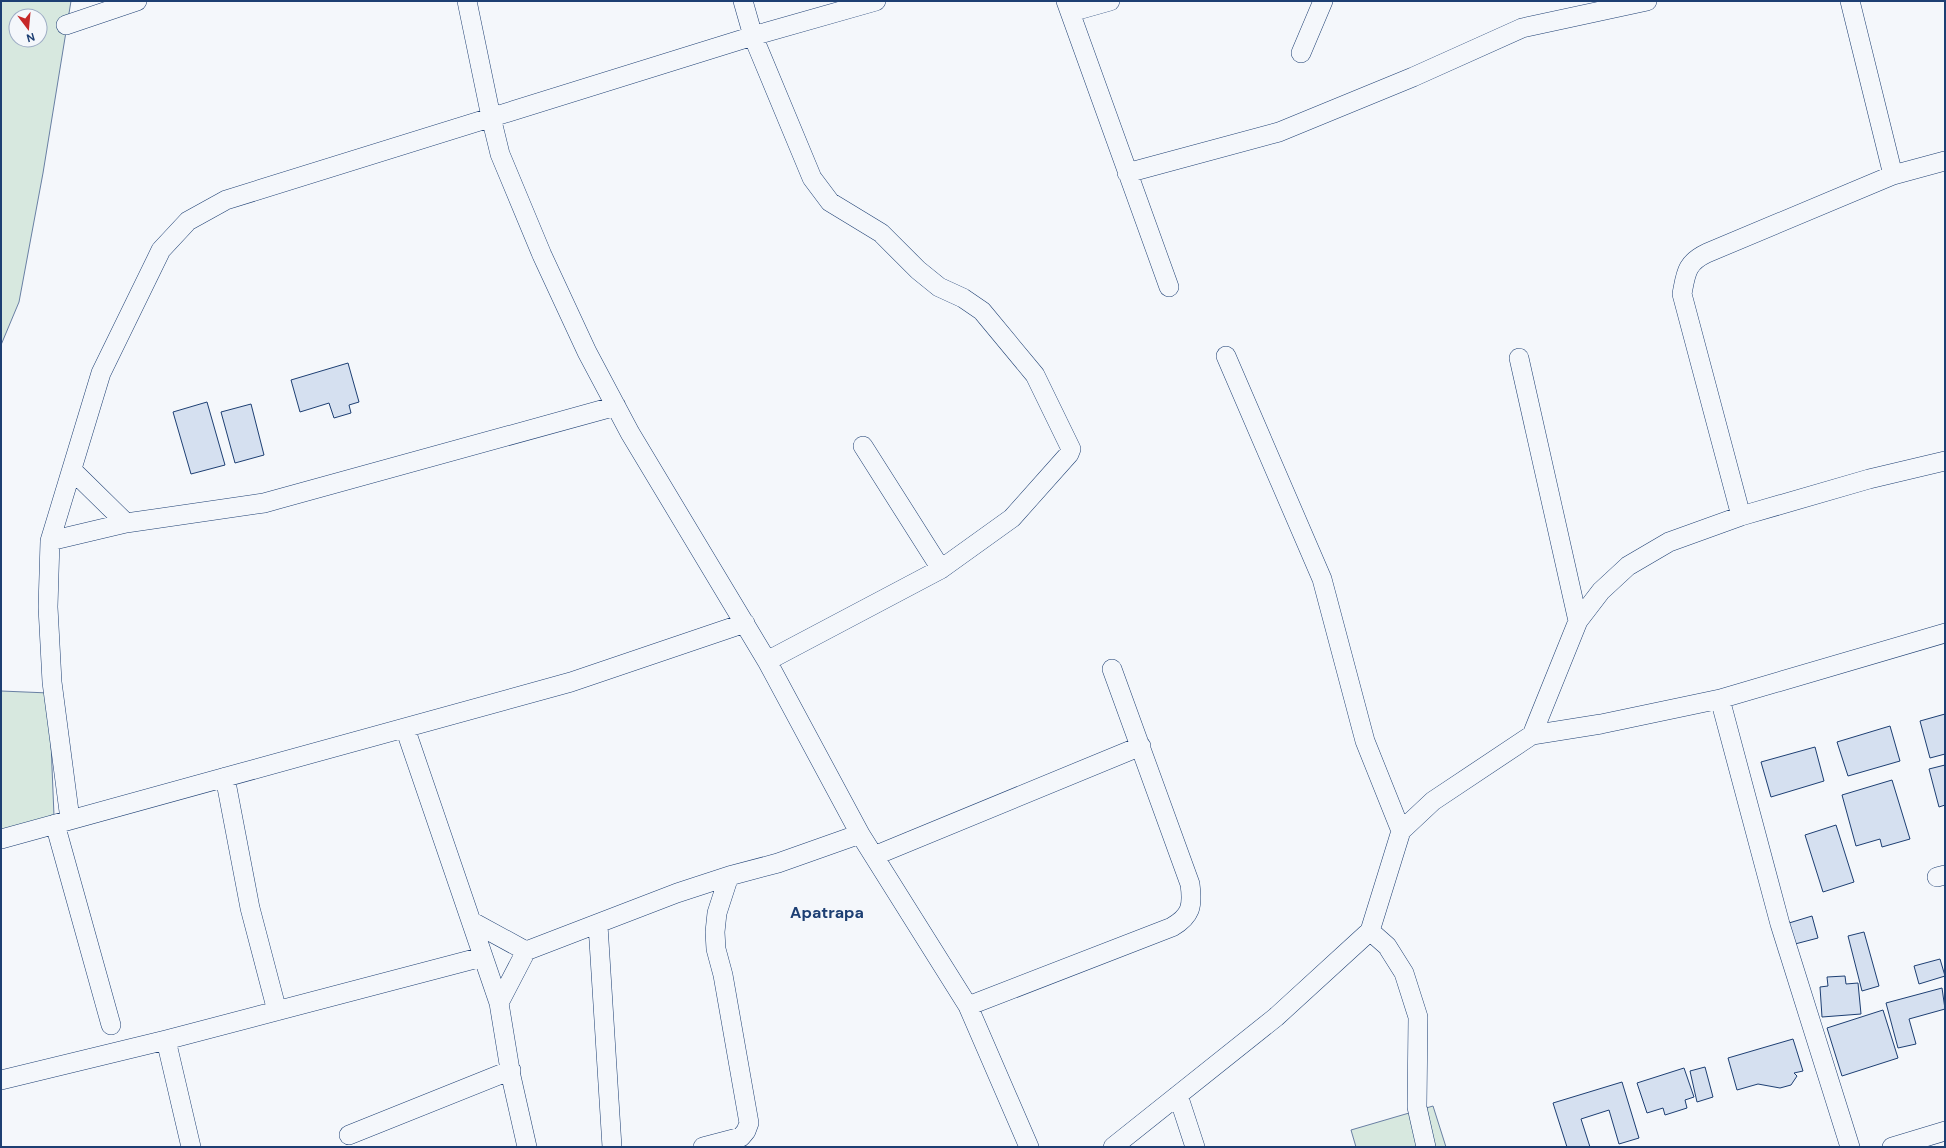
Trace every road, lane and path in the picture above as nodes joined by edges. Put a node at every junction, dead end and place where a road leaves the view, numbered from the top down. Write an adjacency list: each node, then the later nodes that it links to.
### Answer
1 (137, 1): 11 (street)
2 (467, 1): 14 (street)
3 (743, 1): 12 (street)
4 (873, 1): 12 (street)
5 (1110, 1): 9 (street)
6 (1323, 1): 13 (street)
7 (1647, 1): 10 (street)
8 (1850, 1): 17 (street)
9 (1069, 6): 16 (street)
10 (1604, 6): 16 (street)
11 (66, 24)
12 (753, 36): 14 (street); 28 (street)
13 (1301, 53)
14 (491, 117): 21 (street); 24 (street)
15 (1945, 161): 17 (street)
16 (1127, 173): 18 (street)
17 (1893, 175): 25 (street)
18 (1168, 287)
19 (1226, 356): 40 (street)
20 (1519, 358): 29 (street)
21 (616, 406): 26 (street); 30 (street)
22 (863, 446): 28 (street)
23 (1945, 461): 25 (street)
24 (72, 470): 26 (street); 27 (street)
25 (1741, 516): 29 (street)
26 (126, 523): 27 (street)
27 (50, 541): 39 (street)
28 (941, 570): 32 (street)
29 (1578, 621): 36 (street)
30 (745, 623): 32 (street); 35 (street)
31 (1945, 633): 34 (street)
32 (767, 661): 41 (street)
33 (1112, 669): 37 (street)
34 (1720, 699): 36 (street); 68 (street)
35 (405, 728): 38 (street); 45 (street)
36 (1532, 735): 40 (street)
37 (1141, 746): 43 (street); 51 (street)
38 (225, 777): 39 (street); 52 (street)
39 (62, 821): 42 (street); 53 (street)
40 (1401, 831): 47 (street)
41 (860, 834): 43 (street); 44 (street)
42 (1, 839)
43 (874, 856): 51 (street)
44 (729, 876): 46 (street); 63 (street)
45 (471, 921): 48 (street); 49 (street)
46 (598, 925): 48 (street); 62 (street)
47 (1370, 931): 57 (street); 67 (street)
48 (526, 951): 50 (street)
49 (482, 957): 50 (street); 52 (street)
50 (499, 1003): 55 (street)
51 (968, 1006): 64 (street)
52 (277, 1011): 54 (street)
53 (111, 1025)
54 (166, 1040): 56 (street); 60 (street)
55 (511, 1070): 59 (street); 61 (street)
56 (1, 1080)
57 (1178, 1095): 65 (street); 66 (street)
58 (1945, 1131): 69 (street)
59 (349, 1135)
60 (191, 1147)
61 (527, 1147)
62 (612, 1147)
63 (703, 1147)
64 (1029, 1147)
65 (1113, 1147)
66 (1195, 1147)
67 (1426, 1147)
68 (1850, 1147)
69 (1892, 1147)

